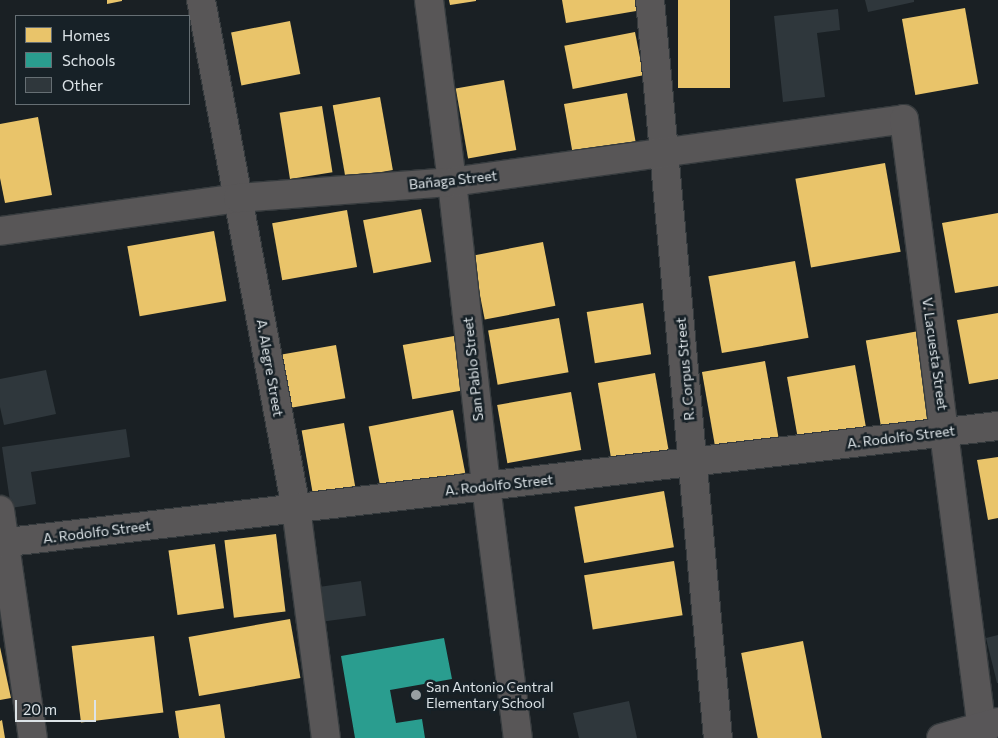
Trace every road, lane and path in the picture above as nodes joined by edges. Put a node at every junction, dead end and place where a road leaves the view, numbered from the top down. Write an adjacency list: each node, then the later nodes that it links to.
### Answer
1 (201, 0): 7 (street, A. Alegre Street)
2 (428, 0): 6 (street, San Pablo Street)
3 (650, 0): 5 (street, R. Corpus Street)
4 (904, 119): 5 (street, Bañaga Street); 10 (street, V. Lacuesta Street)
5 (665, 151): 6 (street, Bañaga Street); 11 (street, R. Corpus Street)
6 (452, 182): 7 (street, Bañaga Street); 12 (street, San Pablo Street)
7 (238, 198): 8 (street, Bañaga Street); 13 (street, A. Alegre Street)
8 (0, 231)
9 (998, 426): 10 (street, A. Rodolfo Street)
10 (945, 431): 11 (street, A. Rodolfo Street); 16 (street, V. Lacuesta Street)
11 (693, 463): 12 (street, A. Rodolfo Street); 20 (street, R. Corpus Street)
12 (486, 486): 13 (street, A. Rodolfo Street); 19 (street, San Pablo Street)
13 (296, 508): 15 (street, A. Rodolfo Street); 18 (street, A. Alegre Street)
14 (0, 510): 15 (street)
15 (2, 543): 17 (street)
16 (987, 729): 21 (main road)
17 (33, 738)
18 (326, 738)
19 (518, 738)
20 (718, 738)
21 (941, 738)

